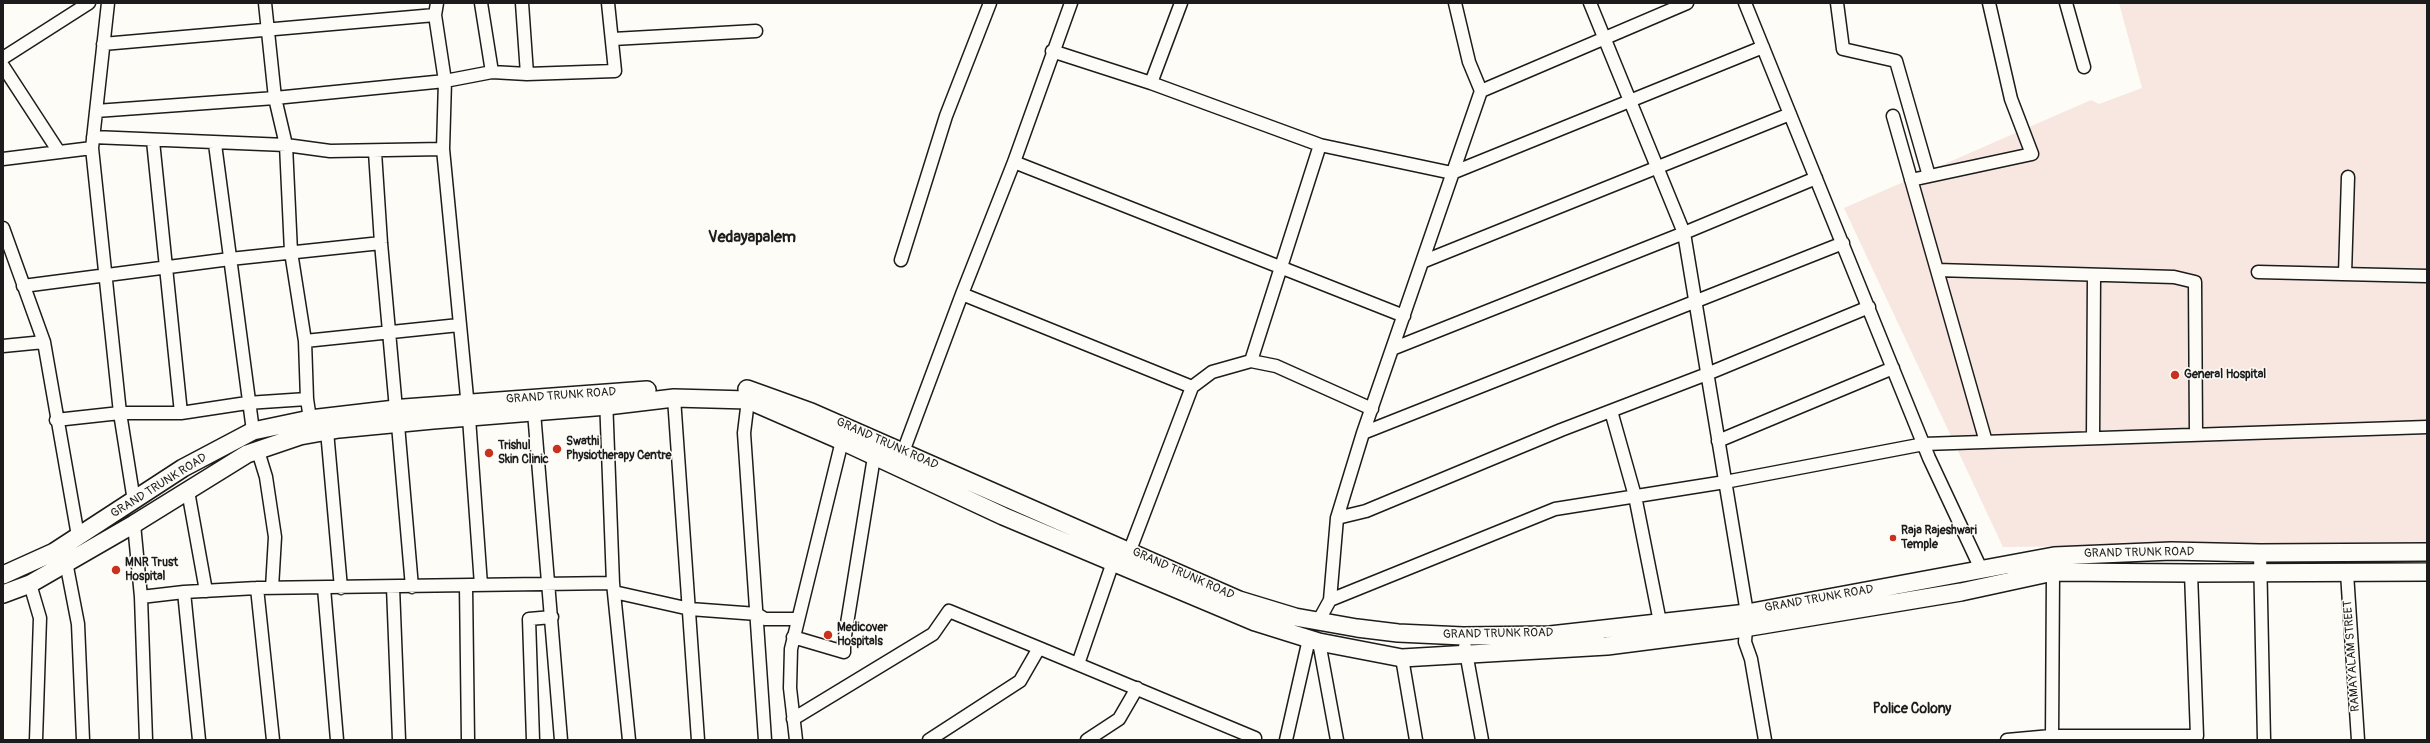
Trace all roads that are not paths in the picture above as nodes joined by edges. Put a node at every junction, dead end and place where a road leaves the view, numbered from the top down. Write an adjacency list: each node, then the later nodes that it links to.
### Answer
1 (89, 3): 25 (street)
2 (108, 3): 22 (street)
3 (265, 3): 18 (street)
4 (481, 3): 28 (street)
5 (522, 3): 29 (street)
6 (608, 3): 21 (street)
7 (990, 3): 62 (street)
8 (1071, 3): 24 (street)
9 (1181, 3): 31 (street)
10 (1455, 3): 32 (street)
11 (1590, 3): 20 (street)
12 (1687, 3): 20 (street)
13 (1745, 3): 23 (street)
14 (1837, 3): 52 (street)
15 (1989, 3): 52 (street)
16 (2066, 3): 27 (street)
17 (436, 9): 18 (street); 30 (street)
18 (268, 29): 22 (street); 33 (street)
19 (756, 30): 21 (street)
20 (1604, 38): 32 (street); 34 (street)
21 (613, 39): 29 (street)
22 (103, 44): 35 (street)
23 (1763, 47): 34 (street); 36 (street)
24 (1052, 51): 31 (street); 48 (street)
25 (3, 58)
26 (3, 66): 44 (street)
27 (2084, 67)
28 (492, 72): 29 (street); 30 (street)
29 (527, 74)
30 (445, 81): 33 (street); 43 (street)
31 (1151, 83): 42 (street)
32 (1481, 91): 51 (street)
33 (275, 98): 35 (street); 41 (street)
34 (1630, 101): 50 (street); 51 (street)
35 (96, 111): 39 (street)
36 (1790, 114): 50 (street); 54 (street)
37 (1893, 116): 55 (street)
38 (153, 141): 39 (street); 40 (street); 64 (street)
39 (93, 143): 44 (street); 69 (street)
40 (215, 144): 41 (street); 61 (street)
41 (286, 145): 45 (street); 60 (street)
42 (1320, 145): 51 (street); 65 (street)
43 (443, 149): 45 (street); 77 (street)
44 (59, 152): 46 (street)
45 (375, 152): 58 (street)
46 (39, 155): 47 (street); 49 (street)
47 (3, 159)
48 (1014, 162): 65 (street); 73 (street)
49 (3, 166)
50 (1657, 168): 57 (street); 63 (street)
51 (1452, 173): 63 (street)
52 (1929, 176): 55 (street)
53 (2348, 177): 68 (street)
54 (1816, 178): 57 (street); 59 (street)
55 (1912, 180): 66 (street)
56 (3, 228): 72 (street)
57 (1684, 233): 74 (street); 82 (street)
58 (381, 243): 60 (street); 78 (street)
59 (1843, 243): 74 (street); 75 (street)
60 (291, 252): 61 (street); 79 (street)
61 (230, 259): 64 (street); 91 (street)
62 (901, 260)
63 (1422, 262): 76 (street)
64 (166, 267): 69 (street); 97 (street)
65 (1281, 268): 76 (street); 83 (street)
66 (1937, 270): 70 (street); 109 (street)
67 (2258, 272): 68 (street)
68 (2345, 274): 71 (street)
69 (106, 275): 72 (street); 96 (street)
70 (2094, 276): 105 (street); 106 (street)
71 (2427, 276)
72 (23, 286): 80 (street)
73 (962, 294): 86 (street); 112 (street)
74 (1695, 301): 85 (street); 104 (street)
75 (1869, 307): 84 (street); 85 (street)
76 (1404, 316): 82 (street)
77 (459, 325): 78 (street); 93 (street)
78 (390, 332): 79 (street); 98 (street)
79 (305, 341): 88 (street)
80 (44, 342): 81 (street); 100 (street)
81 (3, 346)
82 (1392, 349): 92 (street)
83 (1251, 361): 86 (street); 92 (street)
84 (1893, 368): 108 (street); 110 (street)
85 (1707, 374): 94 (street); 108 (street)
86 (1192, 387): 123 (street)
87 (674, 398): 89 (main road); 90 (main road); 151 (street)
88 (307, 399): 91 (street); 99 (street)
89 (606, 399): 93 (main road, GRAND TRUNK ROAD); 95 (main road); 112 (main road, GRAND TRUNK ROAD); 141 (street)
90 (748, 400): 107 (main road); 152 (street)
91 (247, 403): 97 (street); 102 (street)
92 (1372, 409): 104 (street)
93 (468, 411): 95 (main road); 98 (main road); 137 (street)
94 (1611, 411): 116 (street); 118 (street)
95 (534, 412): 135 (street)
96 (120, 413): 97 (street); 100 (street); 117 (street)
97 (181, 414)
98 (397, 417): 99 (main road, GRAND TRUNK ROAD); 103 (main road); 140 (street)
99 (310, 418): 102 (main road, GRAND TRUNK ROAD)
100 (56, 420): 120 (street)
101 (2427, 427): 105 (street)
102 (253, 432): 117 (main road, GRAND TRUNK ROAD)
103 (326, 432): 111 (main road); 145 (street)
104 (1363, 433): 118 (street)
105 (2196, 434): 106 (street)
106 (2093, 438): 109 (street)
107 (842, 441): 113 (main road); 155 (street)
108 (1718, 441): 114 (street)
109 (1986, 442): 110 (street)
110 (1924, 444): 114 (street); 127 (street)
111 (258, 451): 115 (main road); 143 (street)
112 (903, 452): 121 (main road, GRAND TRUNK ROAD)
113 (874, 457): 125 (main road); 162 (street)
114 (1726, 482): 116 (street); 157 (street)
115 (188, 491): 119 (main road); 146 (street)
116 (1635, 496): 150 (street); 158 (street)
117 (134, 501): 120 (main road, GRAND TRUNK ROAD)
118 (1337, 518): 150 (street)
119 (134, 524): 126 (main road); 149 (street)
120 (78, 536): 134 (main road, GRAND TRUNK ROAD)
121 (1109, 541): 123 (main road, GRAND TRUNK ROAD); 125 (main road)
122 (2427, 552): 124 (main road, GRAND TRUNK ROAD)
123 (1136, 553): 128 (main road); 154 (main road, GRAND TRUNK ROAD)
124 (2260, 553): 127 (main road, GRAND TRUNK ROAD); 131 (street)
125 (1109, 560): 128 (main road); 168 (street)
126 (66, 562): 136 (main road); 175 (street)
127 (1981, 569): 157 (main road, GRAND TRUNK ROAD)
128 (1136, 572): 160 (main road)
129 (2053, 572): 133 (main road); 157 (main road); 171 (street)
130 (2427, 572): 132 (main road)
131 (2260, 573): 132 (main road); 133 (main road); 197 (street)
132 (2347, 573): 198 (street, RAMAYALAM STREET)
133 (2191, 574): 173 (street)
134 (3, 575)
135 (549, 583): 137 (street); 141 (street); 153 (street)
136 (30, 584): 148 (main road); 174 (street)
137 (481, 585): 138 (street)
138 (466, 586): 140 (street); 181 (street)
139 (393, 587): 140 (street); 145 (street); 180 (street)
140 (412, 587)
141 (613, 587): 151 (street); 184 (street)
142 (257, 588): 143 (street); 146 (street); 178 (street)
143 (272, 588): 144 (street)
144 (324, 588): 145 (street); 179 (street)
145 (341, 588)
146 (206, 590): 147 (street)
147 (184, 592): 149 (street); 177 (street)
148 (3, 594)
149 (141, 597): 176 (street)
150 (1330, 600): 156 (street)
151 (690, 609): 152 (street); 185 (street)
152 (757, 614): 155 (street); 186 (street)
153 (552, 617): 182 (street); 183 (street)
154 (1295, 617): 156 (main road, GRAND TRUNK ROAD); 160 (main road)
155 (798, 619): 162 (street)
156 (1319, 620): 159 (main road, GRAND TRUNK ROAD)
157 (1746, 620): 158 (main road, GRAND TRUNK ROAD); 166 (main road); 195 (street)
158 (1660, 622): 161 (main road, GRAND TRUNK ROAD)
159 (1357, 628): 161 (main road, GRAND TRUNK ROAD); 165 (main road)
160 (1292, 634): 163 (main road)
161 (1463, 636): 166 (street)
162 (794, 637): 170 (street)
163 (1314, 641): 165 (main road); 191 (street); 192 (street)
164 (1039, 648): 168 (street); 170 (street); 188 (street)
165 (1353, 648): 167 (main road)
166 (1466, 655): 167 (main road); 194 (street)
167 (1402, 658): 193 (street)
168 (1078, 664): 169 (street)
169 (1137, 688): 189 (street); 190 (street)
170 (793, 719): 187 (street)
171 (2051, 738): 172 (street); 196 (street)
172 (2129, 738): 173 (street)
173 (2197, 738)
174 (36, 740)
175 (83, 740)
176 (146, 740)
177 (199, 740)
178 (273, 740)
179 (337, 740)
180 (399, 740)
181 (468, 740)
182 (533, 740)
183 (561, 740)
184 (629, 740)
185 (698, 740)
186 (765, 740)
187 (796, 740)
188 (929, 740)
189 (1087, 740)
190 (1252, 740)
191 (1286, 740)
192 (1337, 740)
193 (1416, 740)
194 (1482, 740)
195 (1765, 740)
196 (2007, 740)
197 (2264, 740)
198 (2358, 740)

